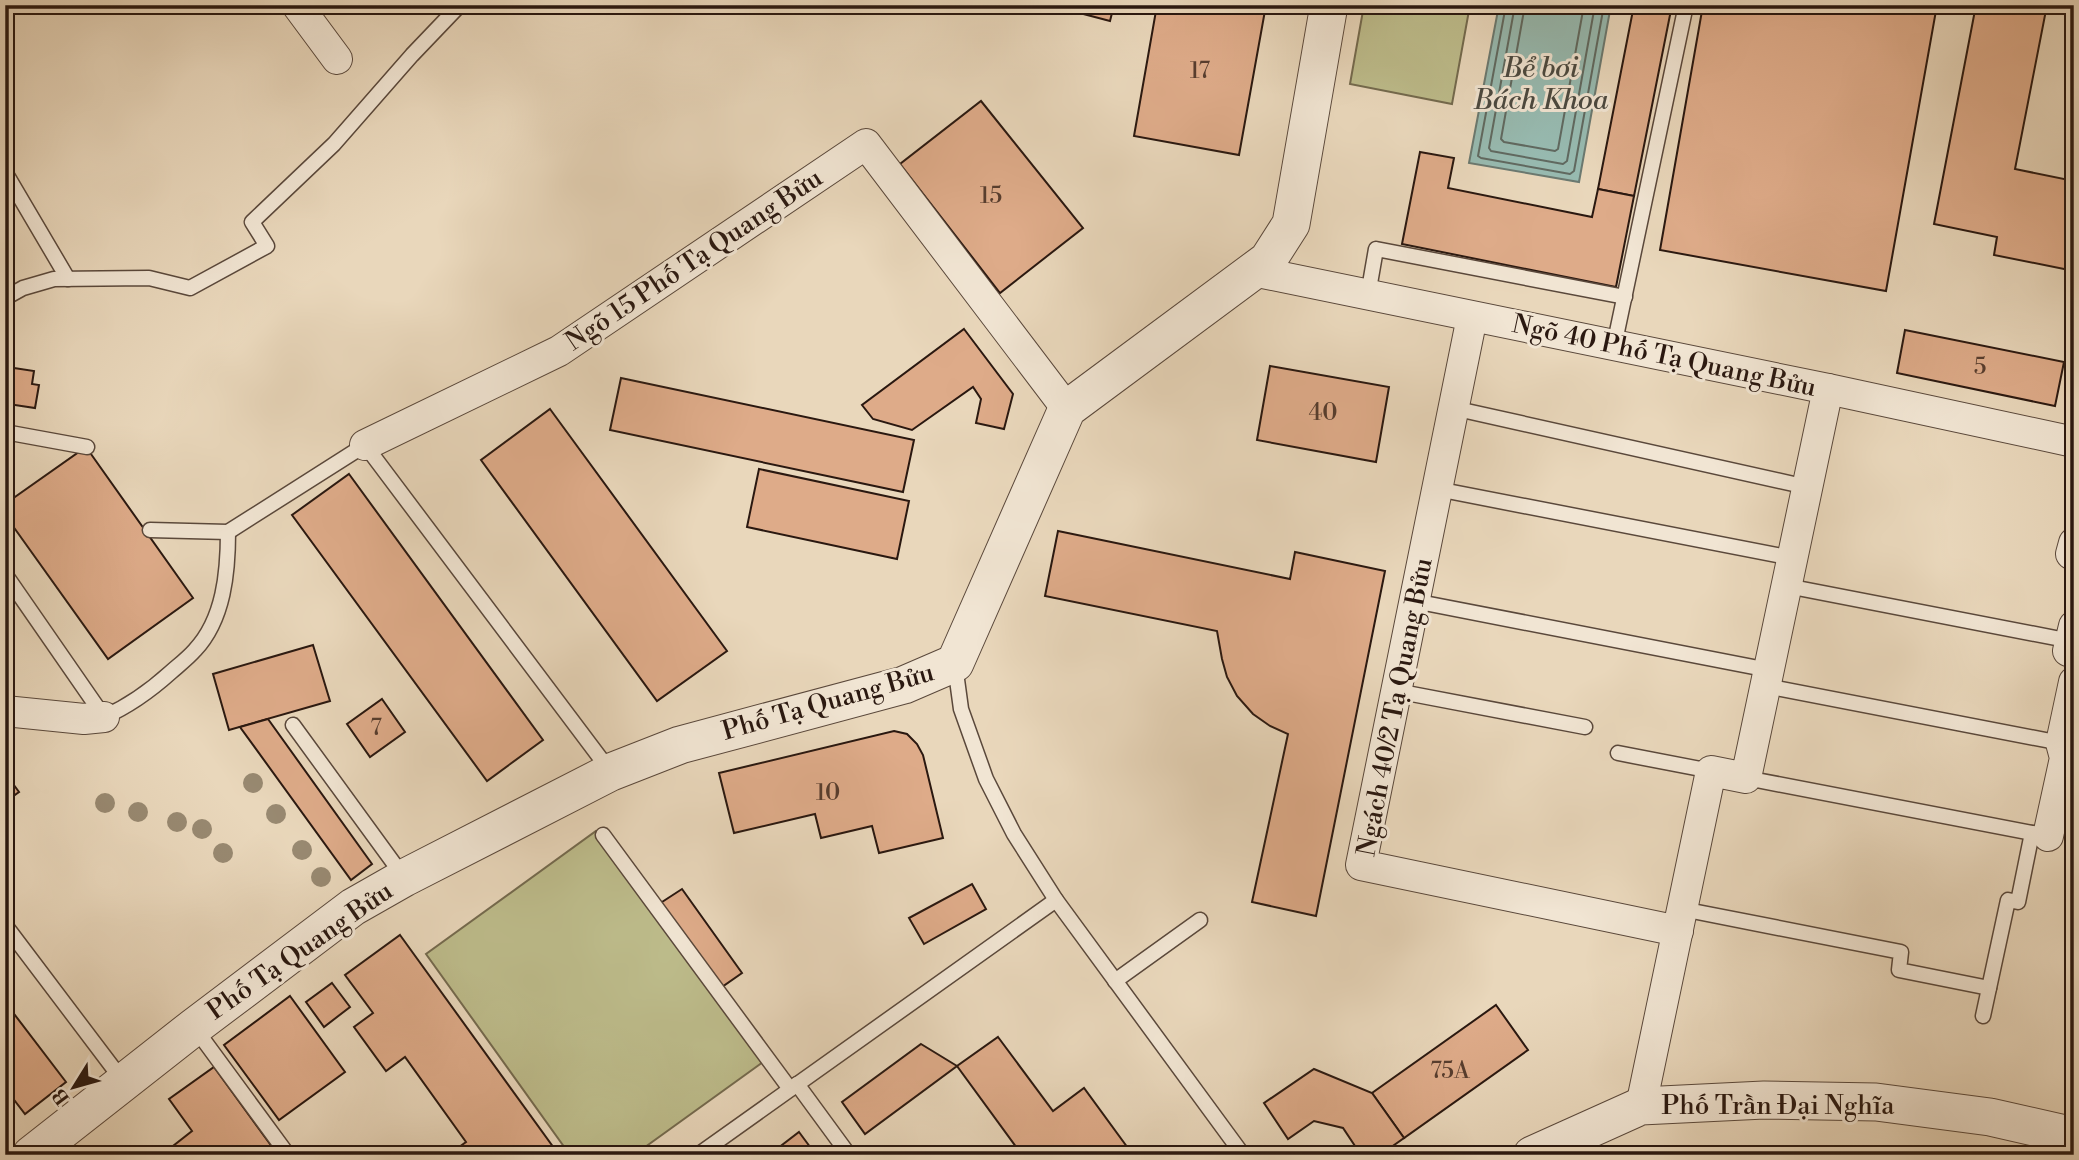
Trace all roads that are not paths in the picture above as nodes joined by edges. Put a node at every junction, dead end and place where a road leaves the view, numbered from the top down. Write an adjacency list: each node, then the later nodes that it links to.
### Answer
1 (296, 5): 5 (street)
2 (1329, 5): 7 (street, Phố Tạ Quang Bửu)
3 (1686, 5): 10 (lane)
4 (457, 7): 8 (lane)
5 (337, 59)
6 (5, 172): 8 (lane)
7 (1253, 271): 9 (street, Ngõ 40 Phố Tạ Quang Bửu); 16 (street, Phố Tạ Quang Bửu)
8 (68, 279): 11 (lane)
9 (1368, 295): 10 (lane); 12 (street, Ngõ 40 Phố Tạ Quang Bửu)
10 (1625, 296): 13 (lane)
11 (5, 298)
12 (1472, 317): 13 (street, Ngõ 40 Phố Tạ Quang Bửu); 15 (street, Ngách 40/2 Tạ Quang Bửu)
13 (1614, 346): 14 (street, Ngõ 40 Phố Tạ Quang Bửu)
14 (1828, 389): 18 (street, Ngõ 40 Phố Tạ Quang Bửu); 21 (street)
15 (1453, 408): 21 (lane); 22 (street, Ngách 40/2 Tạ Quang Bửu)
16 (1068, 409): 19 (street, Ngõ 15 Phố Tạ Quang Bửu); 31 (street, Phố Tạ Quang Bửu)
17 (5, 432): 20 (lane)
18 (2074, 442)
19 (365, 445): 24 (lane, Ngõ 15 Phố Tạ Quang Bửu); 42 (lane)
20 (87, 447)
21 (1807, 487): 27 (street)
22 (1437, 489): 27 (lane); 29 (street, Ngách 40/2 Tạ Quang Bửu)
23 (150, 530): 24 (lane)
24 (228, 532): 36 (lane)
25 (2074, 543): 26 (street)
26 (2074, 555)
27 (1790, 572): 30 (lane); 32 (street)
28 (5, 574): 36 (lane)
29 (1414, 601): 32 (lane); 34 (street, Ngách 40/2 Tạ Quang Bửu)
30 (2073, 640)
31 (954, 663): 42 (street, Phố Tạ Quang Bửu); 47 (lane)
32 (1767, 678): 40 (lane); 43 (street)
33 (2074, 682): 40 (street)
34 (1396, 691): 38 (lane); 49 (street, Ngách 40/2 Tạ Quang Bửu)
35 (5, 711): 36 (street)
36 (104, 717)
37 (293, 725): 46 (lane)
38 (1586, 727)
39 (1618, 753): 41 (lane)
40 (2066, 754): 45 (street)
41 (1712, 771): 43 (street); 49 (street)
42 (611, 772): 46 (street, Phố Tạ Quang Bửu)
43 (1746, 778): 45 (lane)
44 (603, 835): 56 (lane)
45 (2040, 835): 52 (lane)
46 (404, 878): 54 (street, Phố Tạ Quang Bửu)
47 (1056, 900): 51 (lane); 56 (lane)
48 (1200, 920): 51 (lane)
49 (1680, 920): 52 (lane); 57 (street)
50 (5, 925): 55 (lane)
51 (1115, 981): 63 (lane)
52 (1989, 988): 53 (lane)
53 (1983, 1016)
54 (194, 1027): 55 (street, Phố Tạ Quang Bửu); 60 (lane)
55 (124, 1082): 59 (street, Phố Tạ Quang Bửu)
56 (794, 1086): 61 (lane); 62 (lane)
57 (1641, 1106): 58 (street, Phố Trần Đại Nghĩa); 64 (street, Phố Trần Đại Nghĩa)
58 (2074, 1136)
59 (31, 1155)
60 (288, 1155)
61 (698, 1155)
62 (849, 1155)
63 (1243, 1155)
64 (1532, 1155)

